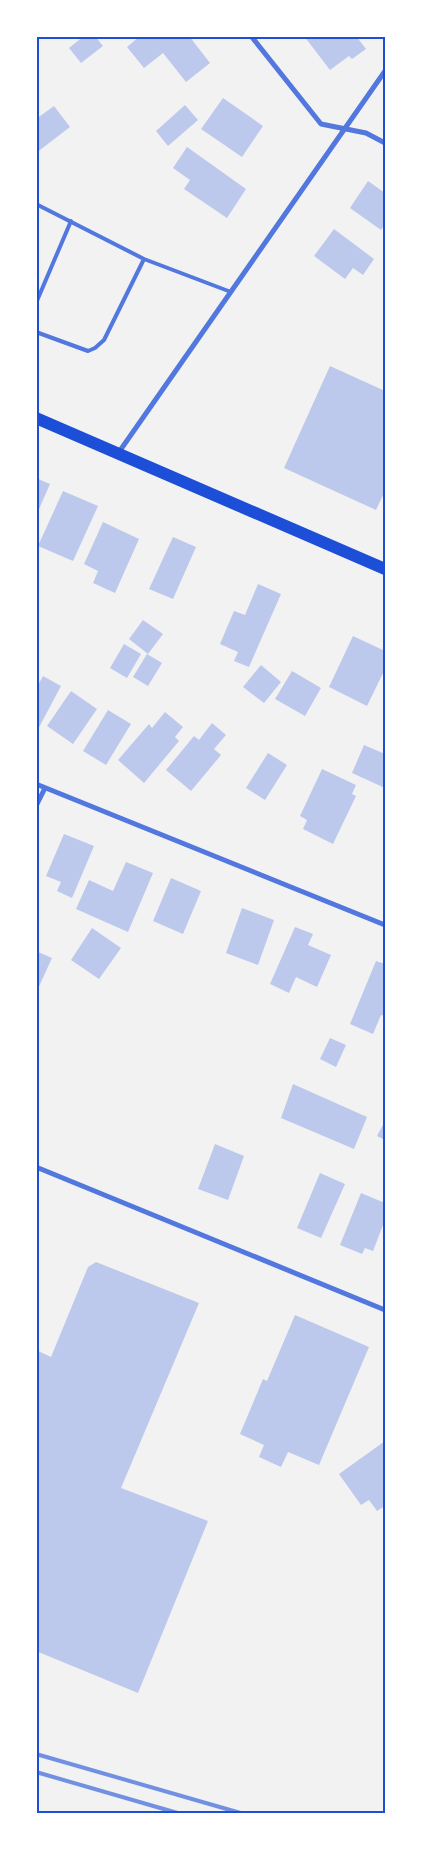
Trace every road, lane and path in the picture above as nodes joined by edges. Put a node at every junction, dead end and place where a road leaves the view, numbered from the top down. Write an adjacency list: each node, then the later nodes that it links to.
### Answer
1 (251, 36): 3 (street)
2 (385, 71): 3 (street)
3 (344, 129): 4 (street); 8 (street)
4 (385, 143)
5 (36, 204): 6 (lane)
6 (71, 221): 7 (lane); 9 (lane)
7 (144, 259): 8 (lane); 10 (lane)
8 (231, 292): 12 (street)
9 (36, 302)
10 (36, 332)
11 (36, 418): 12 (main road)
12 (118, 453): 13 (main road)
13 (385, 569)
14 (36, 784): 15 (street)
15 (45, 788): 16 (street); 17 (street)
16 (36, 806)
17 (385, 925)
18 (36, 1167): 19 (street)
19 (385, 1310)

